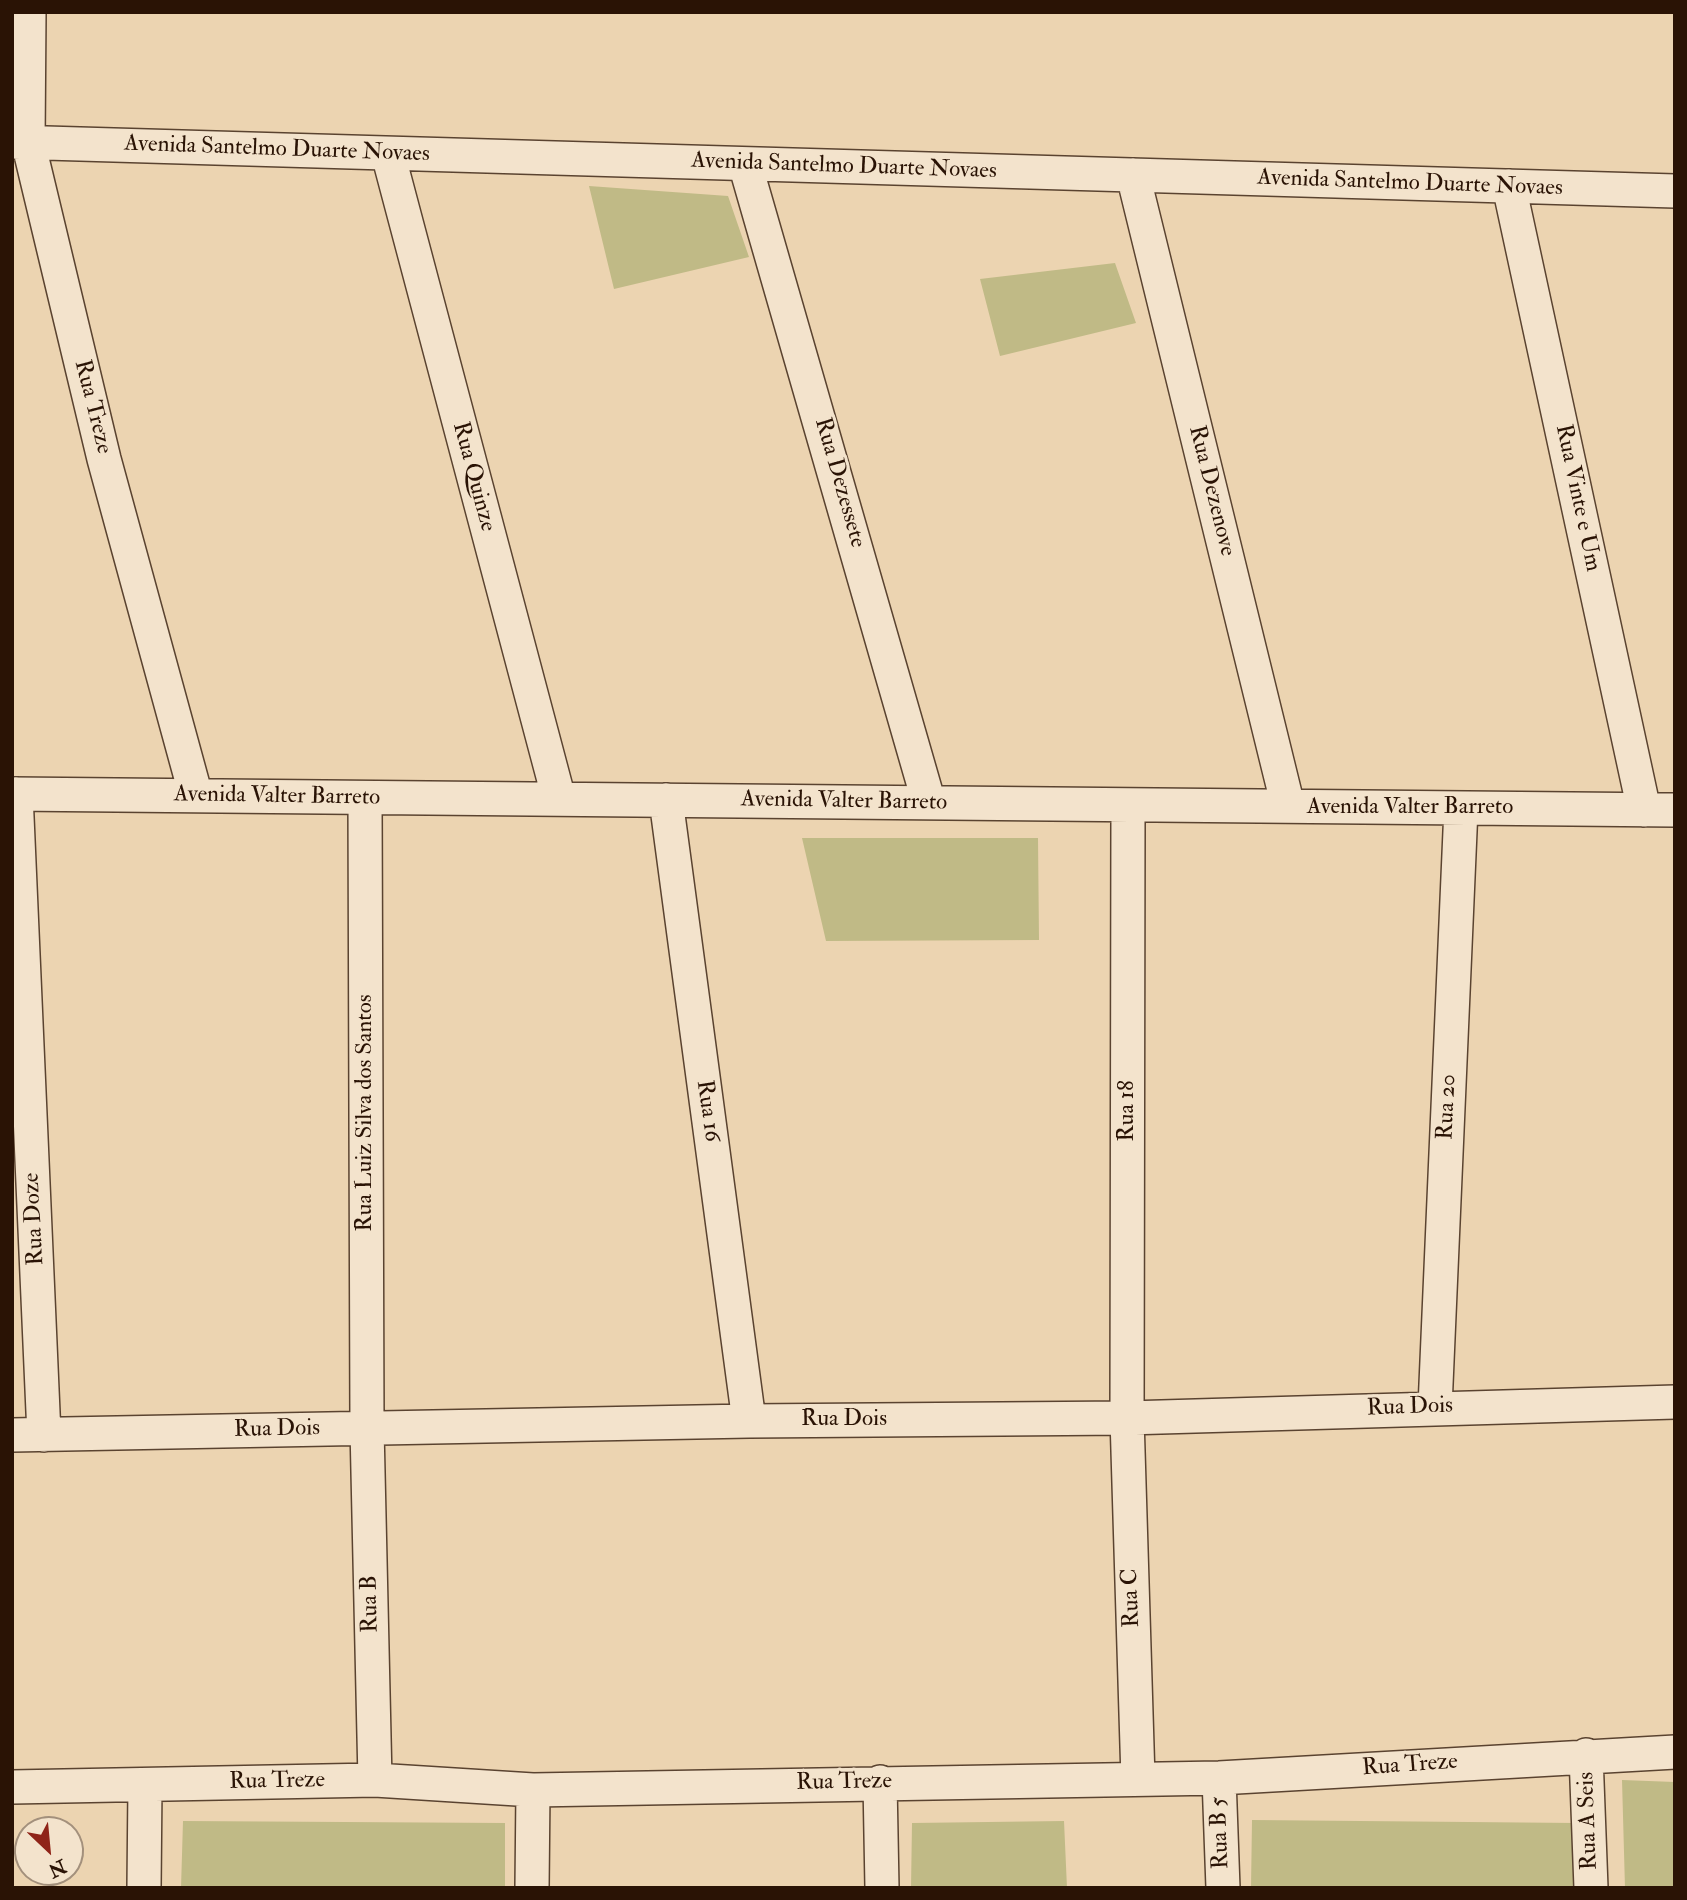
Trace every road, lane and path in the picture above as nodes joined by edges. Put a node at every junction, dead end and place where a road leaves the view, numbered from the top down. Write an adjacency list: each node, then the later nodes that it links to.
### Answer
1 (29, 12): 2 (street, Rua Treze)
2 (20, 142): 3 (street, Avenida Santelmo Duarte Novaes); 9 (street, Rua Treze)
3 (388, 153): 4 (street, Avenida Santelmo Duarte Novaes); 11 (street, Rua Quinze)
4 (745, 163): 5 (street, Avenida Santelmo Duarte Novaes); 13 (street, Rua Dezessete)
5 (1133, 176): 6 (street, Avenida Santelmo Duarte Novaes); 15 (street, Rua Dezenove)
6 (1509, 186): 7 (street, Avenida Santelmo Duarte Novaes); 17 (street, Rua Vinte e Um)
7 (1675, 191)
8 (14, 794): 9 (street, Avenida Valter Barreto); 23 (street, Rua Doze)
9 (196, 796): 10 (street, Avenida Valter Barreto)
10 (365, 798): 11 (street, Avenida Valter Barreto); 22 (street, Rua Luiz Silva dos Santos)
11 (559, 799): 12 (street, Avenida Valter Barreto)
12 (666, 800): 13 (street, Avenida Valter Barreto); 21 (street, Rua 16)
13 (929, 803): 14 (street, Avenida Valter Barreto)
14 (1128, 805): 15 (street, Avenida Valter Barreto); 20 (street, Rua 18)
15 (1288, 807): 16 (street, Avenida Valter Barreto)
16 (1461, 808): 17 (street, Avenida Valter Barreto); 19 (street, Rua 20)
17 (1659, 810)
18 (1675, 1402): 19 (street, Rua Dois)
19 (1435, 1407): 20 (street, Rua Dois)
20 (1127, 1418): 21 (street, Rua Dois); 27 (street, Rua C)
21 (749, 1421): 22 (street, Rua Dois)
22 (367, 1428): 23 (street, Rua Dois); 28 (street, Rua B)
23 (28, 1435)
24 (1675, 1752): 25 (street, Rua Treze)
25 (1587, 1755): 26 (street, Rua Treze); 37 (street, Rua A Seis)
26 (1219, 1778): 27 (street, Rua Treze); 36 (street, Rua B 5)
27 (1138, 1779): 29 (street, Rua Treze)
28 (374, 1780): 30 (street, Rua Treze); 32 (street, Rua Treze)
29 (880, 1782): 32 (street, Rua Treze); 35 (street)
30 (145, 1784): 31 (street, Rua Treze); 33 (street)
31 (12, 1787)
32 (533, 1790): 34 (street)
33 (144, 1888)
34 (532, 1888)
35 (882, 1888)
36 (1223, 1888)
37 (1591, 1888)

